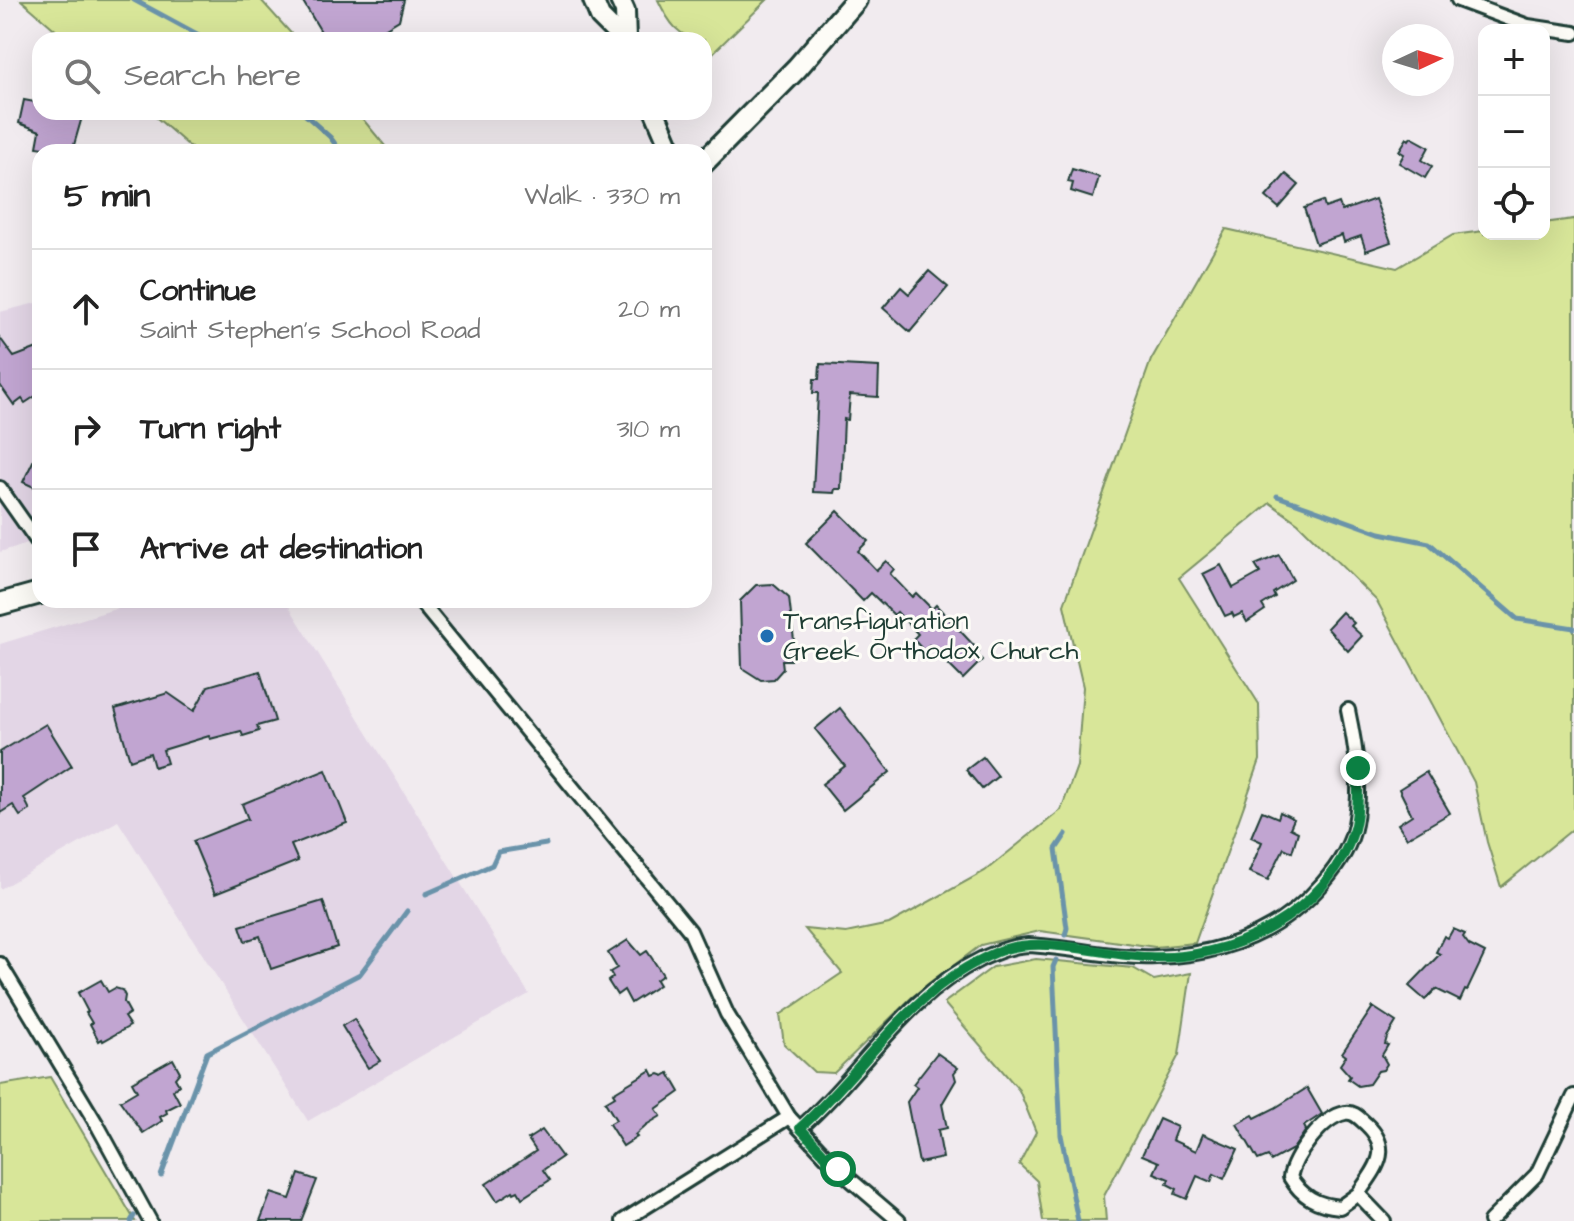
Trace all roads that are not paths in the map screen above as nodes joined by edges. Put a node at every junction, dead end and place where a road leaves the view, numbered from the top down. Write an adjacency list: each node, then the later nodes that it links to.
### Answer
1 (593, 0): 5 (street)
2 (620, 0): 6 (street)
3 (856, 0): 10 (main road)
4 (1458, 0): 7 (street)
5 (616, 32)
6 (624, 32)
7 (1574, 33)
8 (658, 120): 9 (street)
9 (669, 144)
10 (712, 154)
11 (0, 488): 12 (street)
12 (32, 534)
13 (32, 595): 14 (main road)
14 (0, 604)
15 (426, 608): 19 (street)
16 (1348, 710): 20 (street)
17 (0, 964): 22 (street)
18 (1574, 1096): 26 (street)
19 (789, 1117): 20 (street); 23 (street)
20 (800, 1128): 24 (street)
21 (1358, 1194): 21 (street); 25 (street)
22 (150, 1221)
23 (623, 1221)
24 (899, 1221)
25 (1384, 1221)
26 (1490, 1221)

